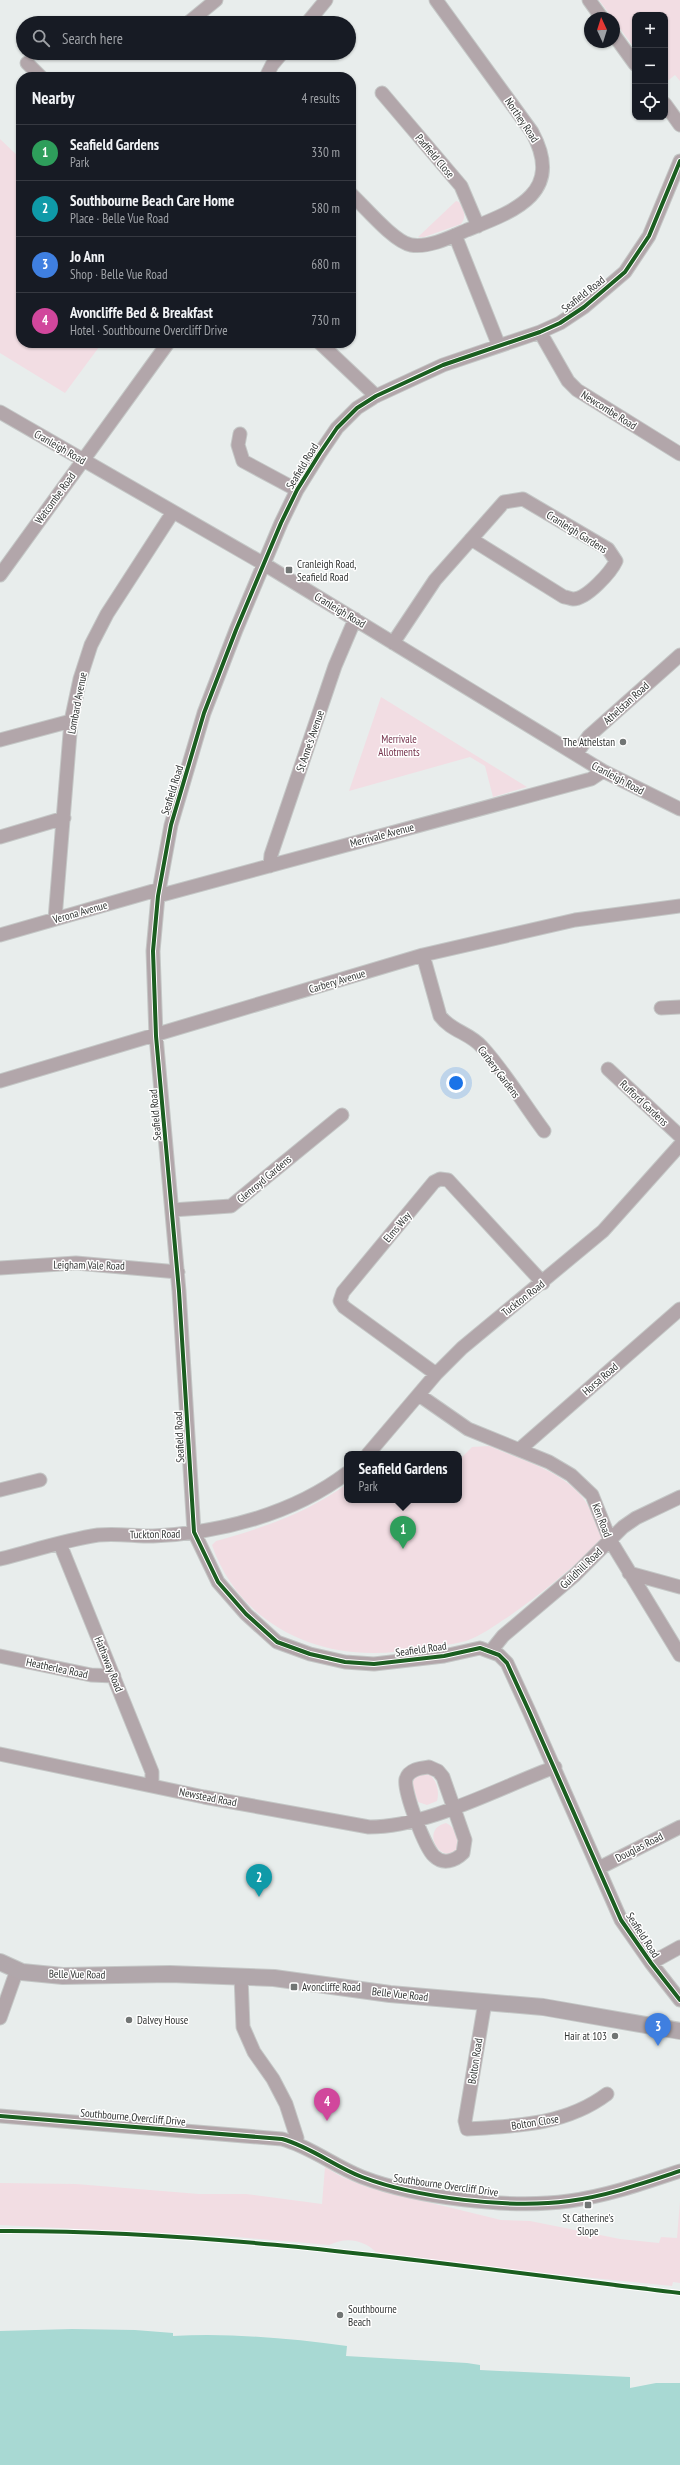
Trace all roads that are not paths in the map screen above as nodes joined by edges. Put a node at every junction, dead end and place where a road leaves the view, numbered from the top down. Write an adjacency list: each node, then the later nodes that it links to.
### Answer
1 (216, 0): 6 (street)
2 (326, 0): 7 (street)
3 (436, 0): 19 (street, Northey Road)
4 (589, 0): 5 (street)
5 (598, 12)
6 (197, 16)
7 (313, 16)
8 (620, 43): 10 (street)
9 (276, 60): 13 (street)
10 (632, 60)
11 (27, 63): 12 (street)
12 (36, 72)
13 (268, 72)
14 (382, 93): 19 (street, Padfield Close)
15 (668, 108): 16 (street)
16 (680, 125)
17 (680, 163): 21 (street, Seafield Road)
18 (356, 199): 20 (street, Northey Road)
19 (478, 226): 20 (street, Northey Road)
20 (455, 235): 22 (street)
21 (540, 332): 22 (street, Seafield Road); 28 (street, Newcombe Road)
22 (499, 346): 25 (street, Seafield Road)
23 (164, 348): 29 (street, Watcombe Road)
24 (325, 348): 25 (street)
25 (376, 396): 30 (street, Seafield Road)
26 (0, 412): 29 (street, Cranleigh Road)
27 (240, 434): 30 (street)
28 (680, 454)
29 (82, 460): 31 (street, Cranleigh Road); 34 (street, Watcombe Road)
30 (297, 490): 33 (street, Seafield Road)
31 (173, 512): 33 (street, Cranleigh Road); 38 (street, Lombard Avenue)
32 (471, 539): 32 (street, Cranleigh Gardens); 36 (street, Cranleigh Gardens)
33 (264, 564): 35 (street, Cranleigh Road); 46 (street, Seafield Road)
34 (0, 575)
35 (355, 619): 36 (street, Cranleigh Road); 45 (street, St Anne's Avenue)
36 (393, 643): 40 (street, Cranleigh Road)
37 (680, 655): 40 (street, Athelstan Road)
38 (71, 721): 39 (street); 43 (street, Lombard Avenue)
39 (0, 740)
40 (576, 754): 41 (street, Cranleigh Road)
41 (603, 771): 42 (street, Cranleigh Road); 45 (street, Merrivale Avenue)
42 (680, 809)
43 (64, 818): 44 (street); 48 (street, Lombard Avenue)
44 (0, 837)
45 (270, 866): 46 (street, Merrivale Avenue)
46 (159, 892): 48 (street, Verona Avenue); 53 (street, Seafield Road)
47 (680, 906): 50 (street, Carbery Avenue)
48 (55, 919): 49 (street, Verona Avenue)
49 (0, 935)
50 (424, 955): 53 (street, Carbery Avenue); 57 (street, Carbery Gardens)
51 (680, 1007): 52 (street)
52 (661, 1008)
53 (156, 1036): 55 (street, Carbery Avenue); 60 (street, Seafield Road)
54 (608, 1069): 58 (street, Rufford Gardens)
55 (0, 1081)
56 (342, 1115): 60 (street, Glenroyd Gardens)
57 (544, 1131)
58 (680, 1136)
59 (679, 1149): 63 (street, Tuckton Road)
60 (172, 1210): 62 (street, Seafield Road)
61 (0, 1268): 62 (street, Leigham Vale Road)
62 (178, 1272): 73 (street, Seafield Road)
63 (542, 1283): 65 (street, Tuckton Road); 65 (street, Elms Way)
64 (680, 1309): 67 (street, Horsa Road)
65 (436, 1374): 66 (street, Tuckton Road)
66 (419, 1395): 67 (street, Ken Road); 68 (street, Tuckton Road)
67 (520, 1449): 74 (street, Ken Road)
68 (371, 1451)
69 (344, 1475): 73 (street, Tuckton Road)
70 (40, 1480): 71 (street)
71 (0, 1490)
72 (680, 1497): 74 (street, Guildhill Road)
73 (194, 1532): 75 (street, Tuckton Road); 79 (street, Seafield Road)
74 (610, 1540): 77 (street, Ken Road); 79 (street, Guildhill Road)
75 (60, 1544): 76 (street, Tuckton Road); 82 (street, Hathaway Road)
76 (0, 1559)
77 (629, 1573): 78 (street); 80 (street, Ken Road)
78 (680, 1587)
79 (491, 1651): 84 (street, Seafield Road)
80 (680, 1655)
81 (0, 1656): 82 (street, Heatherlea Road)
82 (114, 1676): 85 (street, Hathaway Road)
83 (0, 1754): 85 (street, Newstead Road)
84 (555, 1767): 86 (street, Newstead Road); 89 (street, Seafield Road)
85 (152, 1786): 87 (street, Newstead Road)
86 (453, 1807): 87 (street, Newstead Road); 87 (street); 87 (street)
87 (417, 1822)
88 (680, 1827): 89 (street, Douglas Road)
89 (599, 1868): 92 (street, Seafield Road)
90 (680, 1947): 92 (street)
91 (0, 1962): 93 (main road, Belle Vue Road)
92 (651, 1963): 95 (street, Seafield Road)
93 (17, 1970): 94 (main road, Belle Vue Road); 97 (street)
94 (240, 1976): 96 (main road, Belle Vue Road); 102 (street)
95 (680, 2000)
96 (485, 2002): 98 (main road, Belle Vue Road); 101 (street, Bolton Road)
97 (0, 2018)
98 (680, 2031)
99 (607, 2094): 101 (street, Bolton Close)
100 (0, 2116): 102 (street, Southbourne Overcliff Drive)
101 (465, 2120)
102 (295, 2143): 103 (street, Southbourne Overcliff Drive)
103 (680, 2171)

